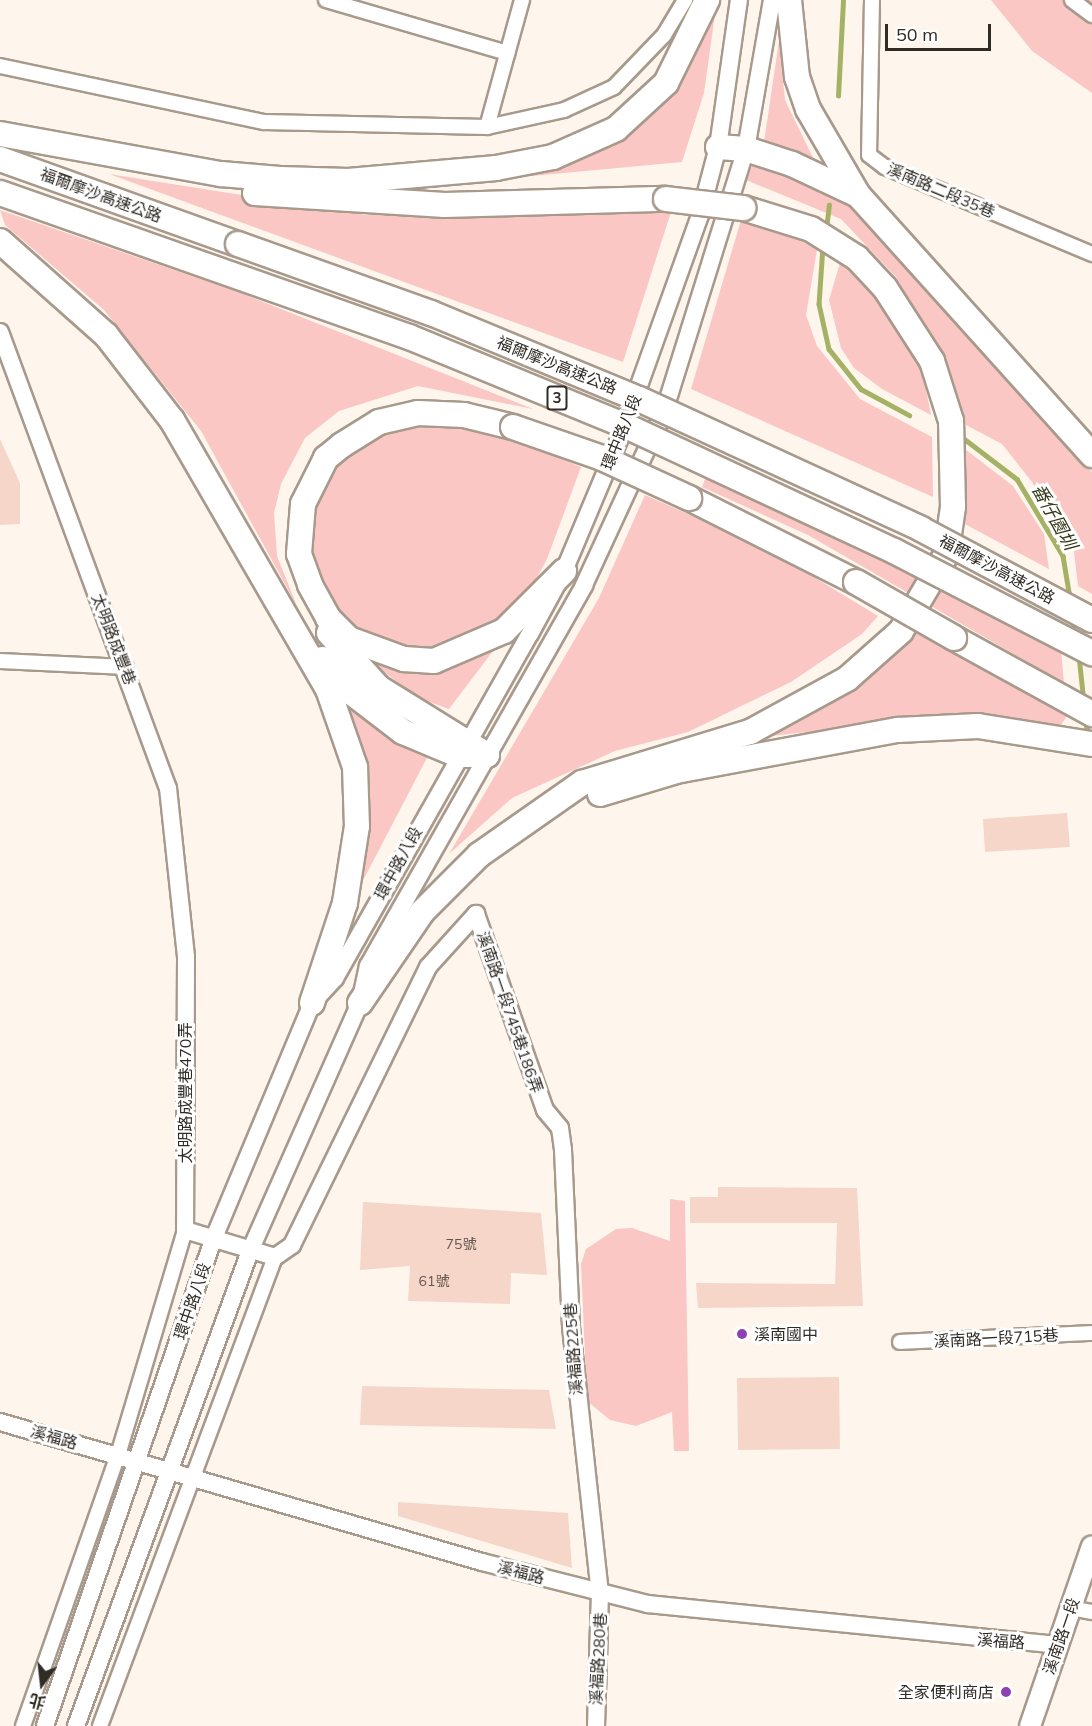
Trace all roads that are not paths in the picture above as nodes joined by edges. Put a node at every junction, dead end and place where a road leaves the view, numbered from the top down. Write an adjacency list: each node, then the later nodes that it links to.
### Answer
1 (326, 0): 11 (street)
2 (522, 0): 11 (street)
3 (685, 0): 13 (street)
4 (707, 0): 15 (highway)
5 (739, 0): 16 (street, 環中路八段)
6 (772, 0): 17 (street, 環中路八段)
7 (789, 0): 20 (highway)
8 (872, 0): 22 (street, 溪南路二段35巷)
9 (1072, 0): 10 (street)
10 (1092, 15)
11 (507, 53): 13 (street)
12 (0, 66): 13 (street)
13 (487, 127)
14 (0, 134): 15 (highway)
15 (45, 144): 35 (highway, bridge)
16 (718, 147): 17 (highway); 26 (street, 環中路八段)
17 (746, 149): 20 (highway); 34 (street, 環中路八段)
18 (0, 159): 28 (highway, 福爾摩沙高速公路 / 3, bridge)
19 (0, 193): 29 (highway, 福爾摩沙高速公路 / 3, bridge)
20 (858, 195): 24 (highway)
21 (3, 243): 27 (highway)
22 (1092, 254)
23 (0, 332): 31 (street, 太明路成豐巷)
24 (1092, 455)
25 (299, 554): 26 (highway); 32 (highway, bridge); 34 (highway)
26 (564, 571): 34 (street, 環中路八段)
27 (287, 619): 34 (highway); 38 (highway)
28 (1092, 620)
29 (1092, 653)
30 (0, 661): 31 (street)
31 (126, 667): 36 (street, 太明路成豐巷)
32 (1087, 711)
33 (1089, 743): 35 (highway)
34 (471, 750): 37 (street, 環中路八段); 38 (street, 環中路八段)
35 (530, 817): 37 (highway)
36 (186, 957): 40 (street, 太明路成豐巷470弄)
37 (360, 1003): 42 (street, 環中路八段)
38 (312, 1004): 41 (street, 環中路八段)
39 (545, 1110): 43 (street, 溪南路一段745巷186弄); 52 (street, 溪福路225巷)
40 (185, 1230): 41 (street); 47 (street, 環中路八段)
41 (213, 1240): 42 (street); 48 (street, 環中路八段)
42 (249, 1251): 43 (street); 49 (street, 環中路八段)
43 (275, 1257): 50 (street)
44 (1092, 1334): 45 (street, 溪南路一段715巷)
45 (900, 1342)
46 (0, 1422): 47 (street, 溪福路)
47 (118, 1455): 48 (street, 溪福路); 56 (street, 環中路八段)
48 (137, 1461): 49 (street, 溪福路); 57 (street, 環中路八段)
49 (169, 1469): 50 (street, 溪福路); 58 (street, 環中路八段)
50 (192, 1478): 52 (street, 溪福路); 59 (street)
51 (1092, 1546): 53 (main road, 溪南路一段)
52 (600, 1592): 55 (street, 溪福路); 60 (street, 溪福路280巷)
53 (1071, 1608): 54 (street); 55 (main road, 溪南路一段)
54 (1092, 1612)
55 (1058, 1645): 61 (main road, 溪南路一段)
56 (23, 1726)
57 (45, 1726)
58 (76, 1726)
59 (100, 1726)
60 (596, 1726)
61 (1030, 1726)

